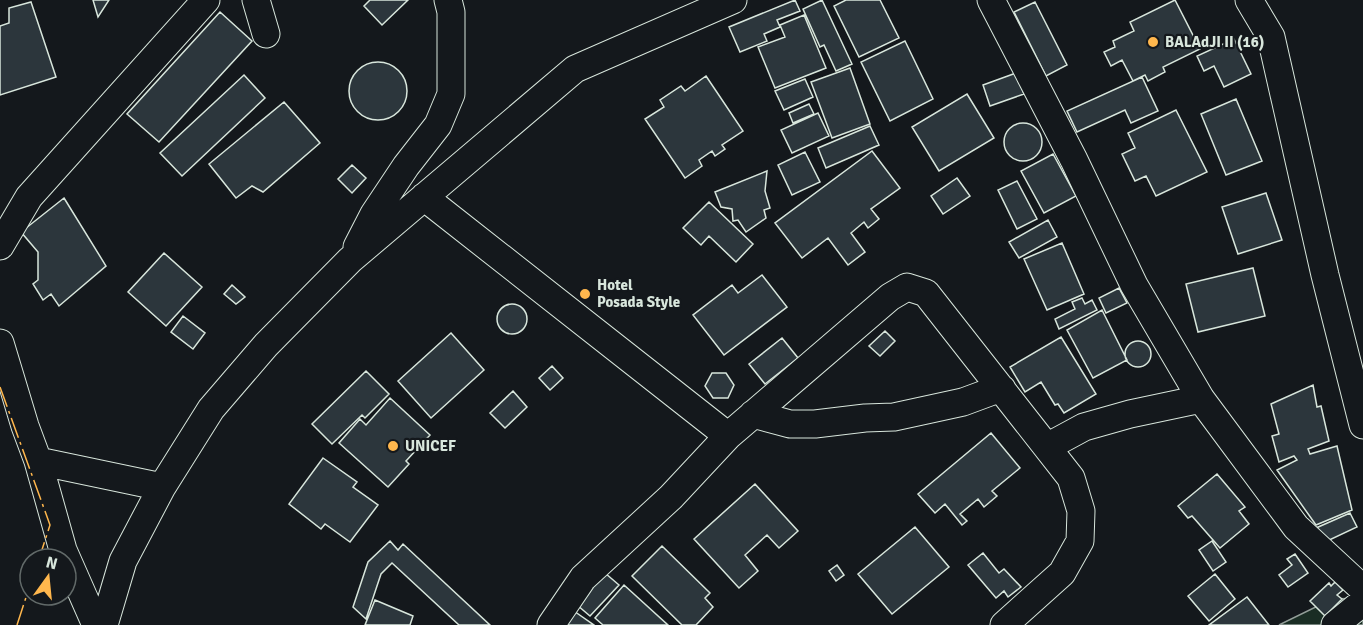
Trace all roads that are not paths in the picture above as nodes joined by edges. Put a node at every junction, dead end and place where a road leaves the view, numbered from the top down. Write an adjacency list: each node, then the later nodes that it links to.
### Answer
1 (206, 0): 9 (street)
2 (256, 0): 7 (street)
3 (448, 0): 10 (street)
4 (733, 0): 8 (street)
5 (991, 0): 13 (street)
6 (1249, 0): 15 (street)
7 (266, 34)
8 (424, 197): 10 (street); 16 (street)
9 (0, 246)
10 (350, 260): 19 (street)
11 (0, 343): 18 (street)
12 (1002, 389): 14 (street); 14 (street); 17 (street)
13 (1201, 399): 17 (street); 20 (street)
14 (753, 414): 16 (street)
15 (1363, 425)
16 (728, 436): 24 (street)
17 (1047, 447): 25 (street)
18 (38, 461): 19 (street); 22 (street)
19 (162, 487): 23 (street)
20 (1363, 589)
21 (1363, 602): 26 (street)
22 (96, 625)
23 (104, 625)
24 (551, 625)
25 (1004, 625)
26 (1335, 625)

